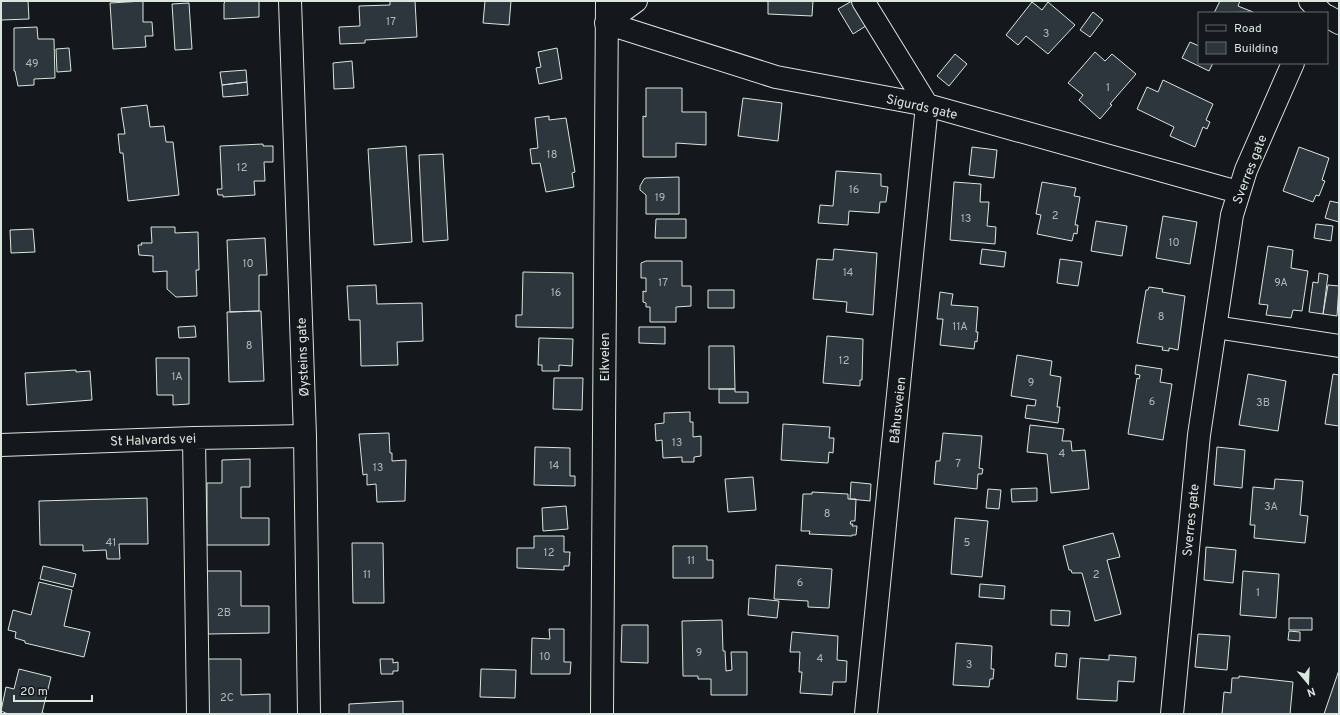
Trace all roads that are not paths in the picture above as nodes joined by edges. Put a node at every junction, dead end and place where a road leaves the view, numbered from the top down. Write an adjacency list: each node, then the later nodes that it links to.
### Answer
1 (290, 1): 17 (street, Øysteins gate)
2 (607, 1): 11 (street, Eikveien)
3 (636, 1): 11 (street)
4 (863, 1): 13 (street)
5 (1310, 1): 7 (street)
6 (1328, 1): 8 (street)
7 (1320, 12)
8 (1322, 12)
9 (1328, 17): 10 (street)
10 (1339, 23)
11 (606, 24): 13 (street, Sigurds gate); 22 (street, Eikveien)
12 (1293, 64): 14 (street, Sverres gate)
13 (927, 105): 14 (street, Sigurds gate); 23 (street, Båhusveien)
14 (1238, 192): 15 (street, Sverres gate)
15 (1215, 327): 16 (street); 24 (street, Sverres gate)
16 (1339, 346)
17 (305, 436): 18 (street, St Halvards vei); 21 (street, Øysteins gate)
18 (194, 438): 19 (street, St Halvards vei); 20 (street)
19 (1, 445)
20 (198, 714)
21 (309, 714)
22 (602, 714)
23 (866, 714)
24 (1172, 714)

